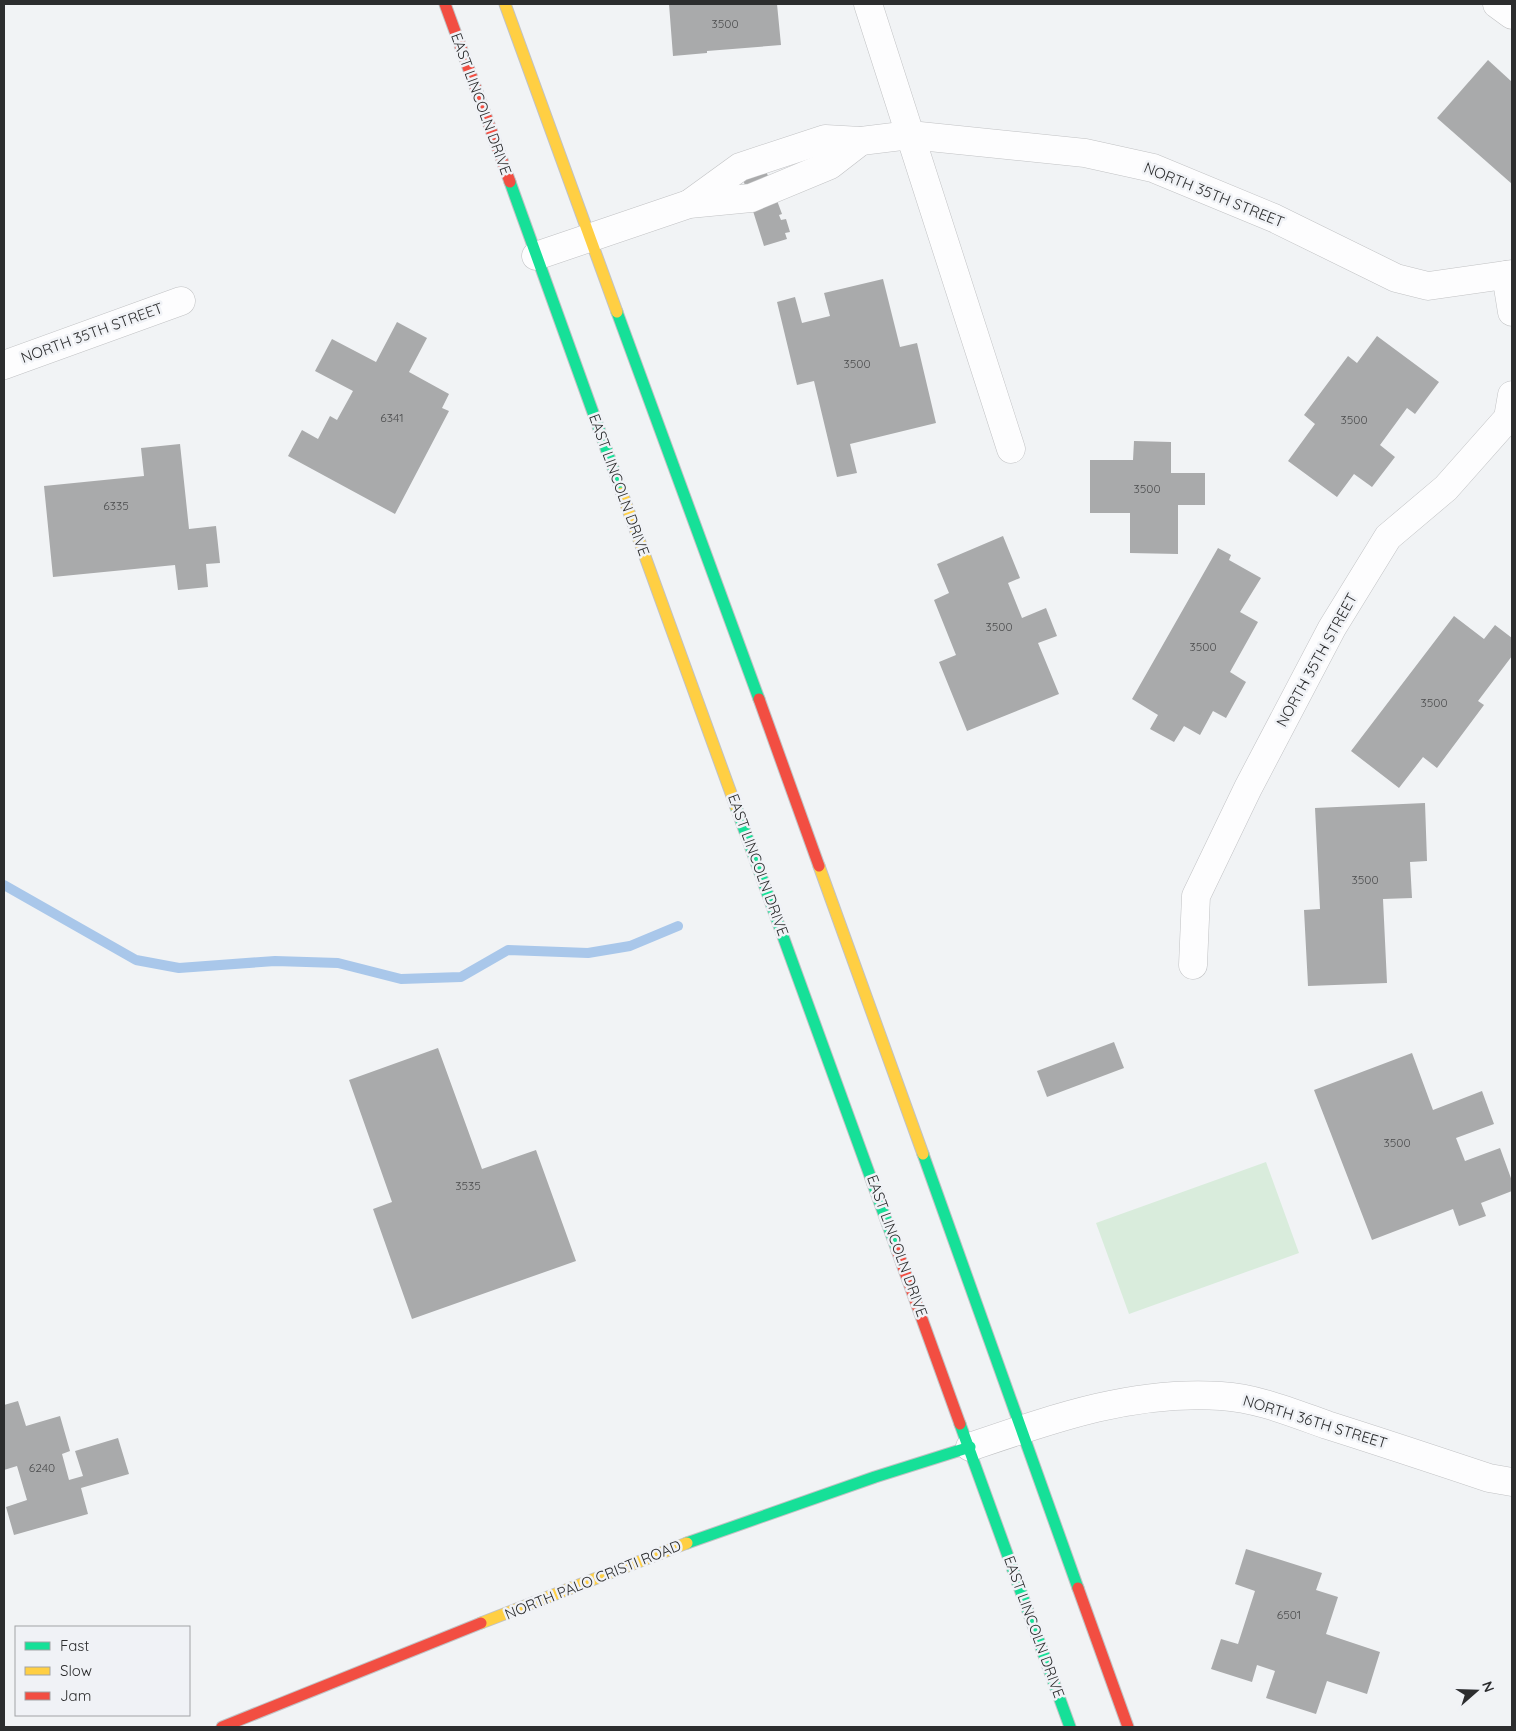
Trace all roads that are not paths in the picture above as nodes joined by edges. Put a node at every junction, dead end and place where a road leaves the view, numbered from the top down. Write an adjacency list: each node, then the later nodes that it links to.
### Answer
1 (445, 4): 8 (main road, EAST LINCOLN DRIVE)
2 (505, 4): 7 (main road)
3 (868, 4): 6 (street)
4 (1496, 4): 5 (street)
5 (1512, 16)
6 (910, 135): 7 (street, NORTH 35TH STREET); 9 (street, NORTH 35TH STREET); 14 (street)
7 (590, 238): 8 (street, NORTH 35TH STREET); 16 (main road)
8 (536, 256): 17 (main road, EAST LINCOLN DRIVE)
9 (1509, 274): 11 (street, NORTH 35TH STREET)
10 (181, 300): 12 (street, NORTH 35TH STREET)
11 (1512, 312)
12 (4, 365)
13 (1512, 395): 15 (street, NORTH 35TH STREET)
14 (1011, 449)
15 (1193, 965)
16 (1021, 1430): 17 (street, NORTH 36TH STREET); 18 (street, NORTH 36TH STREET); 21 (main road)
17 (970, 1447): 19 (main road, NORTH PALO CRISTI ROAD); 20 (main road, EAST LINCOLN DRIVE)
18 (1512, 1482)
19 (222, 1727)
20 (1070, 1727)
21 (1128, 1727)

